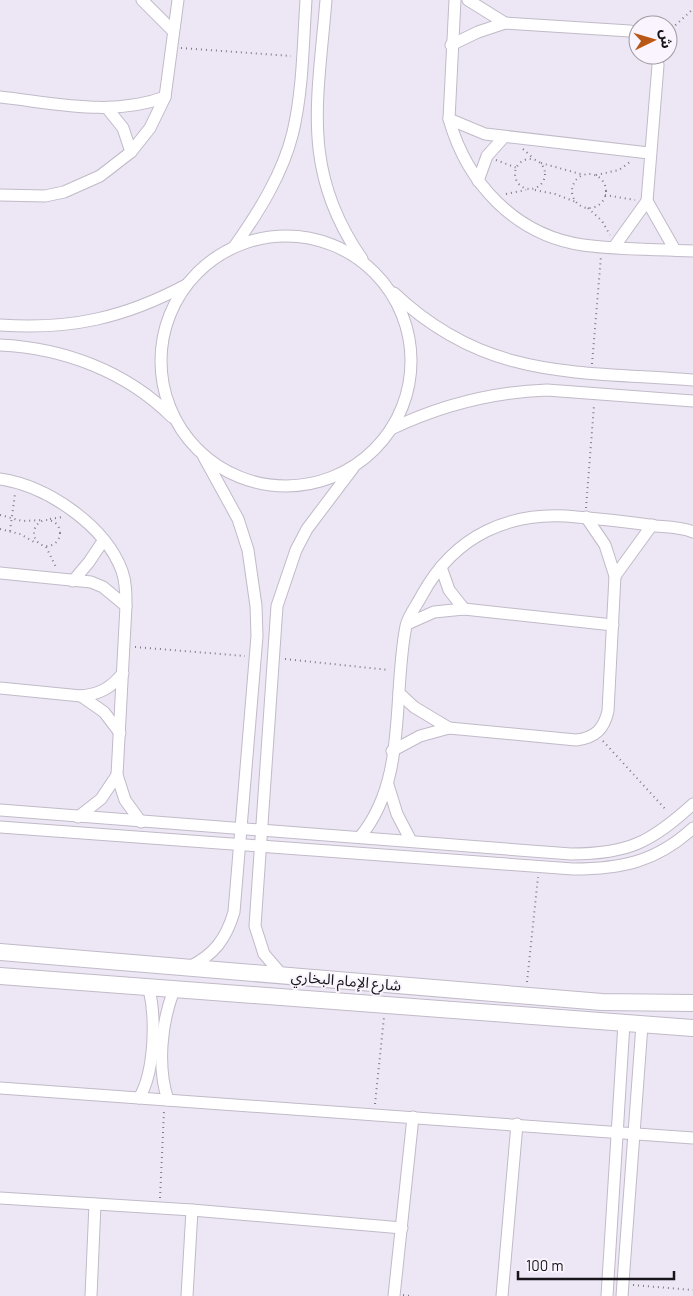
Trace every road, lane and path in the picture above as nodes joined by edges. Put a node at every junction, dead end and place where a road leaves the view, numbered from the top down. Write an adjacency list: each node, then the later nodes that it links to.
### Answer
1 (142, 0): 11 (street)
2 (178, 0): 11 (street)
3 (306, 0): 14 (street)
4 (326, 0): 41 (street)
5 (455, 0): 12 (street)
6 (468, 0): 8 (street)
7 (693, 9): 9 (path)
8 (505, 22): 10 (street); 12 (street)
9 (678, 23)
10 (628, 31)
11 (173, 32): 13 (street)
12 (452, 46): 19 (street)
13 (171, 48): 14 (path); 17 (street)
14 (302, 57): 37 (street)
15 (658, 65): 22 (street)
16 (0, 97): 18 (street)
17 (166, 97): 18 (street); 21 (street)
18 (108, 108): 21 (street)
19 (449, 119): 20 (street); 28 (street)
20 (504, 137): 22 (street); 23 (street)
21 (131, 152): 30 (street)
22 (643, 153): 27 (path); 33 (street)
23 (487, 156): 25 (path); 28 (street)
24 (539, 162): 25 (path); 26 (path); 29 (path)
25 (517, 168): 29 (path)
26 (584, 175): 27 (path); 34 (path)
27 (594, 175): 31 (path)
28 (478, 181): 32 (street)
29 (529, 190): 32 (path); 34 (path)
30 (0, 195)
31 (605, 196): 33 (path); 35 (path)
32 (492, 200): 36 (street)
33 (647, 201): 38 (street); 39 (street)
34 (578, 203): 35 (path)
35 (588, 208): 38 (path)
36 (602, 246): 38 (street); 46 (path)
37 (234, 247): 41 (street); 43 (street)
38 (614, 247): 39 (street)
39 (675, 250): 40 (street)
40 (693, 251)
41 (365, 264): 42 (street)
42 (384, 284): 46 (street); 51 (street)
43 (186, 285): 44 (street); 50 (street)
44 (0, 325)
45 (0, 345): 50 (street)
46 (592, 372): 47 (street)
47 (693, 380)
48 (595, 393): 49 (street); 51 (street); 57 (path)
49 (693, 401)
50 (176, 421): 52 (street)
51 (390, 429): 53 (street)
52 (202, 454): 53 (street); 77 (street)
53 (355, 465): 78 (street)
54 (0, 479): 55 (street)
55 (17, 481): 58 (path); 64 (street)
56 (0, 514): 58 (path)
57 (586, 517): 60 (street); 67 (street); 69 (street)
58 (11, 519): 59 (path); 63 (path)
59 (43, 520): 65 (path); 66 (path)
60 (652, 525): 62 (street); 69 (street)
61 (0, 529): 63 (path)
62 (691, 530)
63 (10, 531): 65 (path)
64 (103, 540): 71 (street); 72 (street)
65 (38, 544): 66 (path)
66 (46, 547): 70 (path)
67 (441, 567): 73 (street); 74 (street)
68 (0, 573): 70 (street)
69 (615, 576): 75 (street)
70 (59, 579): 71 (street)
71 (73, 580): 72 (street)
72 (126, 606): 76 (street)
73 (464, 610): 74 (street); 75 (street)
74 (406, 624): 79 (street)
75 (613, 625): 86 (street)
76 (124, 646): 77 (path); 80 (street)
77 (255, 656): 96 (street)
78 (272, 658): 79 (path); 98 (street)
79 (401, 671): 82 (street)
80 (122, 673): 83 (street); 85 (street)
81 (0, 688): 83 (street)
82 (399, 693): 84 (street); 87 (street)
83 (81, 696): 85 (street)
84 (450, 728): 86 (street); 87 (street)
85 (120, 733): 88 (street)
86 (596, 734): 93 (path)
87 (392, 751): 89 (street)
88 (117, 775): 92 (street); 94 (street)
89 (388, 785): 99 (street); 100 (street)
90 (693, 804): 93 (street)
91 (0, 810): 92 (street)
92 (78, 817): 94 (street)
93 (675, 820): 100 (street)
94 (141, 822): 96 (street)
95 (0, 827): 101 (street)
96 (241, 828): 98 (street); 101 (street)
97 (693, 828): 103 (street)
98 (261, 830): 99 (street); 102 (street)
99 (360, 837): 100 (street)
100 (411, 841)
101 (240, 845): 102 (street); 105 (street)
102 (260, 846): 103 (street); 107 (street)
103 (540, 868): 110 (path)
104 (0, 952): 105 (street, شارع الإمام البخاري)
105 (186, 968): 107 (street, شارع الإمام البخاري)
106 (0, 976): 108 (street, شارع الإمام البخاري)
107 (283, 976): 110 (street, شارع الإمام البخاري)
108 (149, 989): 109 (street, شارع الإمام البخاري); 117 (street)
109 (174, 990): 112 (street, شارع الإمام البخاري); 118 (street)
110 (526, 995): 111 (street, شارع الإمام البخاري)
111 (691, 1002): 115 (street)
112 (386, 1006): 113 (street, شارع الإمام البخاري); 119 (path)
113 (624, 1023): 114 (street, شارع الإمام البخاري); 122 (street)
114 (642, 1025): 115 (street, شارع الإمام البخاري); 123 (street)
115 (689, 1028)
116 (0, 1088): 117 (street)
117 (140, 1098): 118 (street)
118 (166, 1100): 119 (street); 127 (path)
119 (374, 1114): 120 (street)
120 (413, 1117): 121 (street); 129 (street)
121 (517, 1124): 122 (street); 135 (street)
122 (618, 1131): 123 (street); 136 (street)
123 (634, 1132): 124 (street); 130 (street)
124 (693, 1138)
125 (0, 1198): 126 (street)
126 (95, 1204): 127 (street); 132 (street)
127 (160, 1208): 128 (street)
128 (192, 1210): 129 (street); 133 (street)
129 (402, 1228): 134 (street)
130 (623, 1290): 131 (path)
131 (693, 1290)
132 (91, 1296)
133 (187, 1296)
134 (394, 1296)
135 (502, 1296)
136 (607, 1296)

